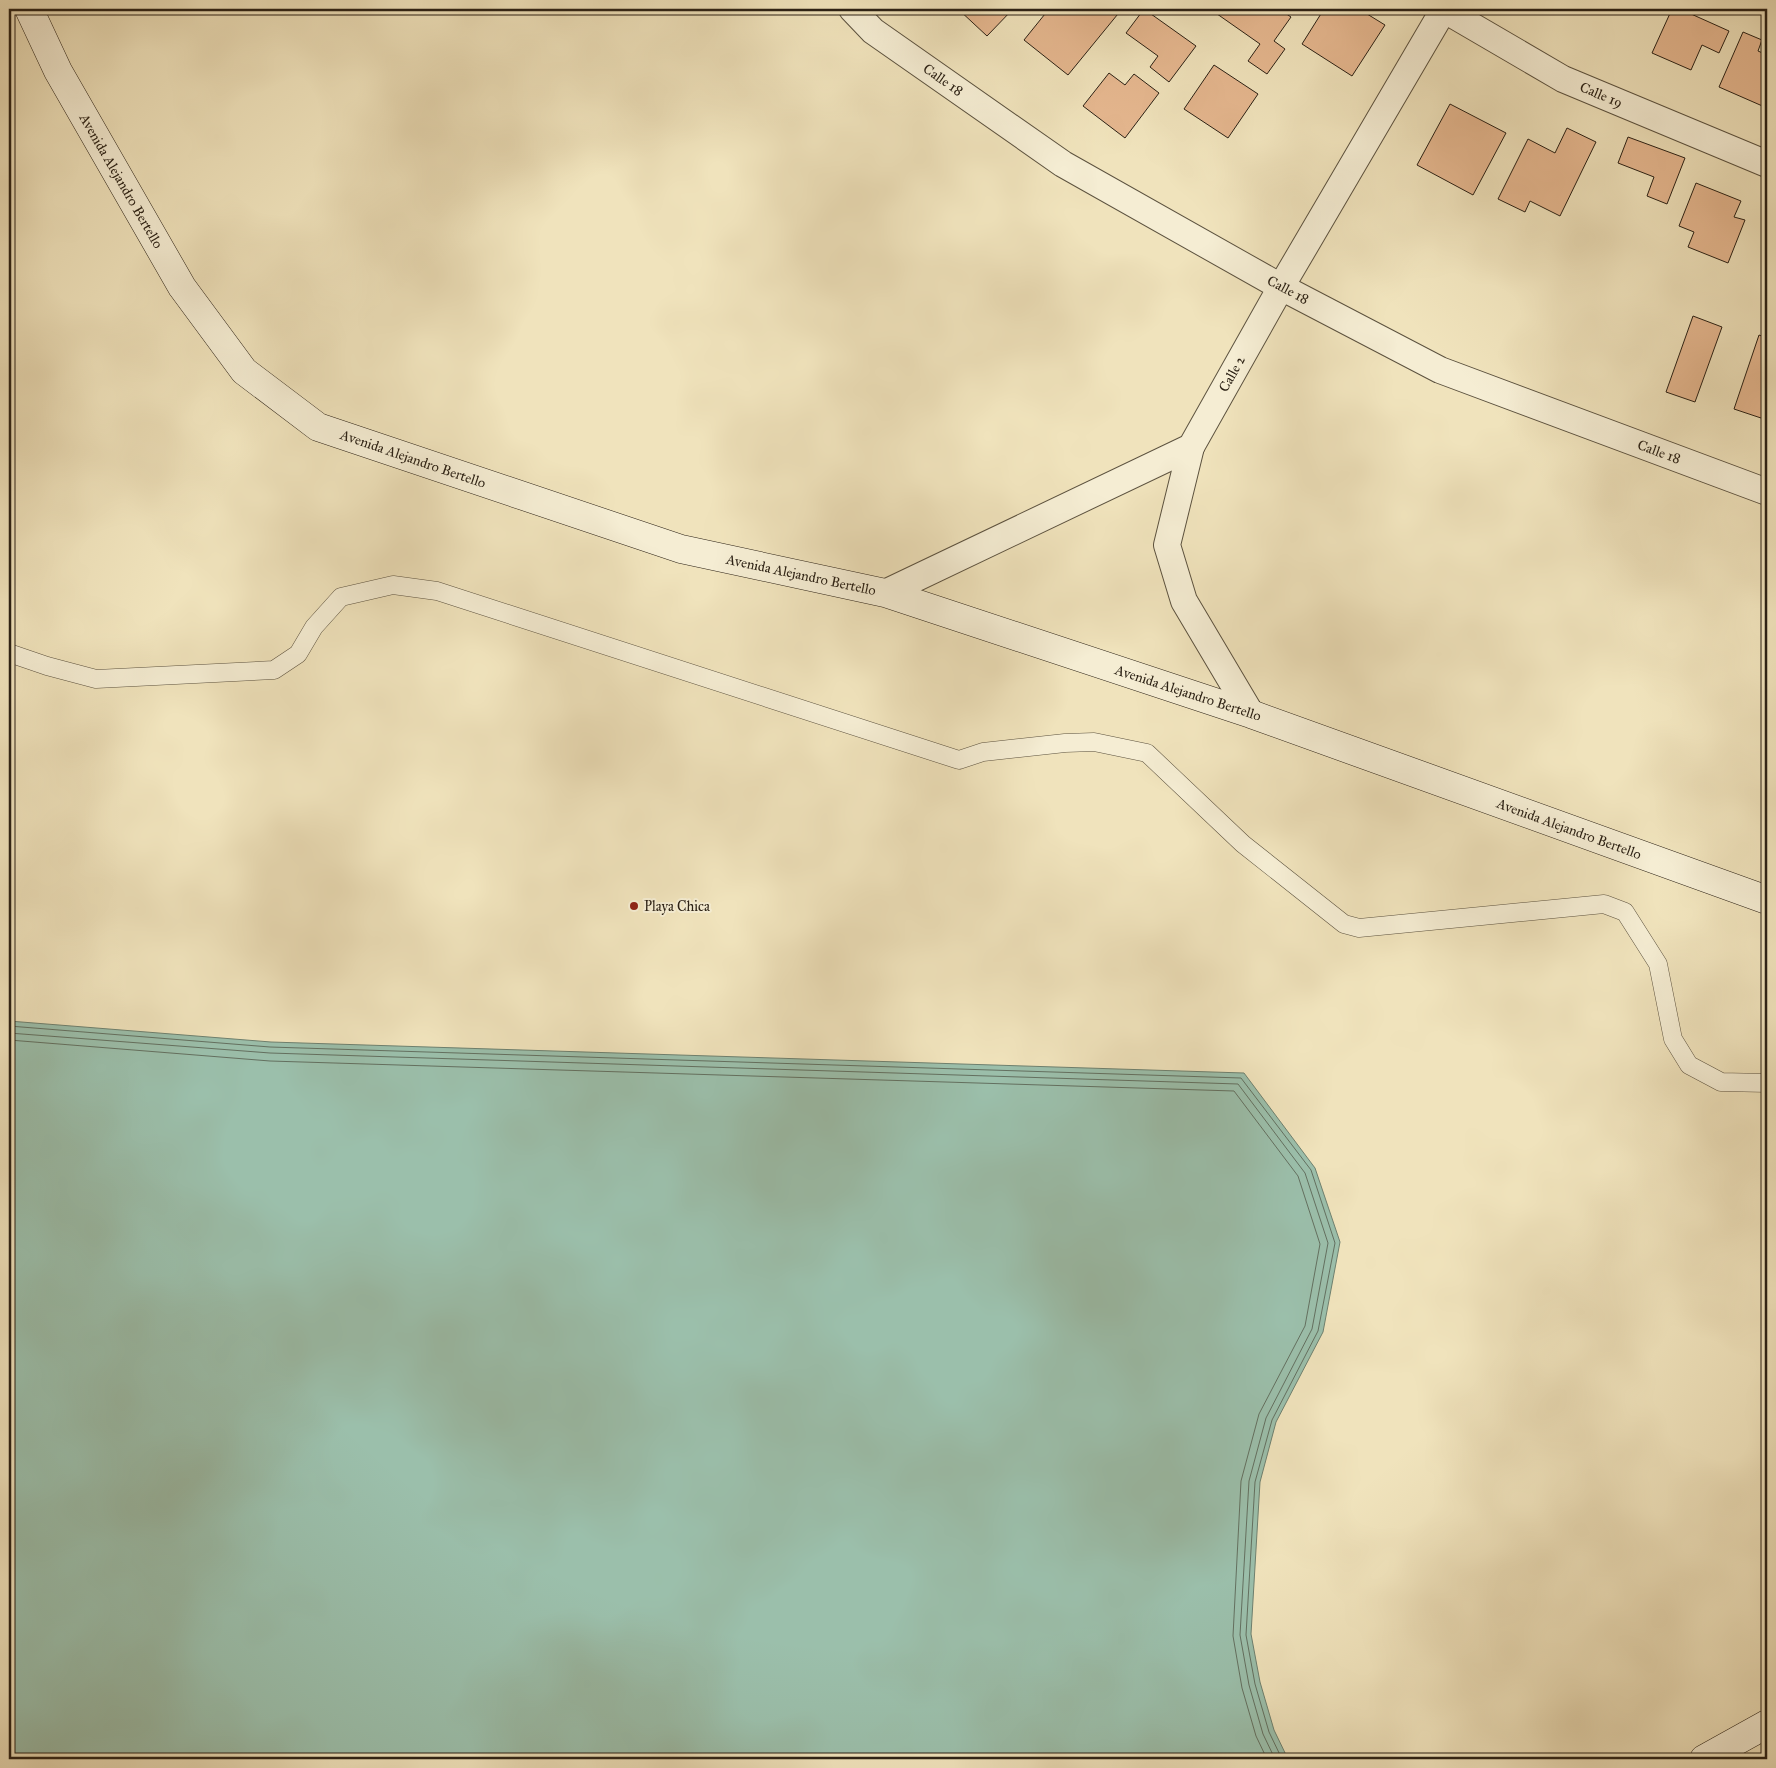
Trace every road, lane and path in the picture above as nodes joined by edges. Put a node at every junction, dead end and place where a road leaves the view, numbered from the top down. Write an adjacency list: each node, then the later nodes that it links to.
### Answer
1 (29, 9): 8 (main road, Avenida Alejandro Bertello)
2 (852, 9): 5 (street, Calle 18)
3 (1444, 9): 4 (street, Calle 19); 5 (street, Calle 2)
4 (1767, 164)
5 (1281, 287): 6 (street, Calle 2); 7 (street, Calle 18)
6 (1192, 447): 8 (street); 10 (street, Calle 2)
7 (1767, 492)
8 (885, 592): 10 (main road, Avenida Alejandro Bertello)
9 (9, 653): 12 (lane)
10 (1252, 714): 11 (main road, Avenida Alejandro Bertello)
11 (1767, 900)
12 (1767, 1083)
13 (1767, 1724): 14 (main road)
14 (1704, 1759)

